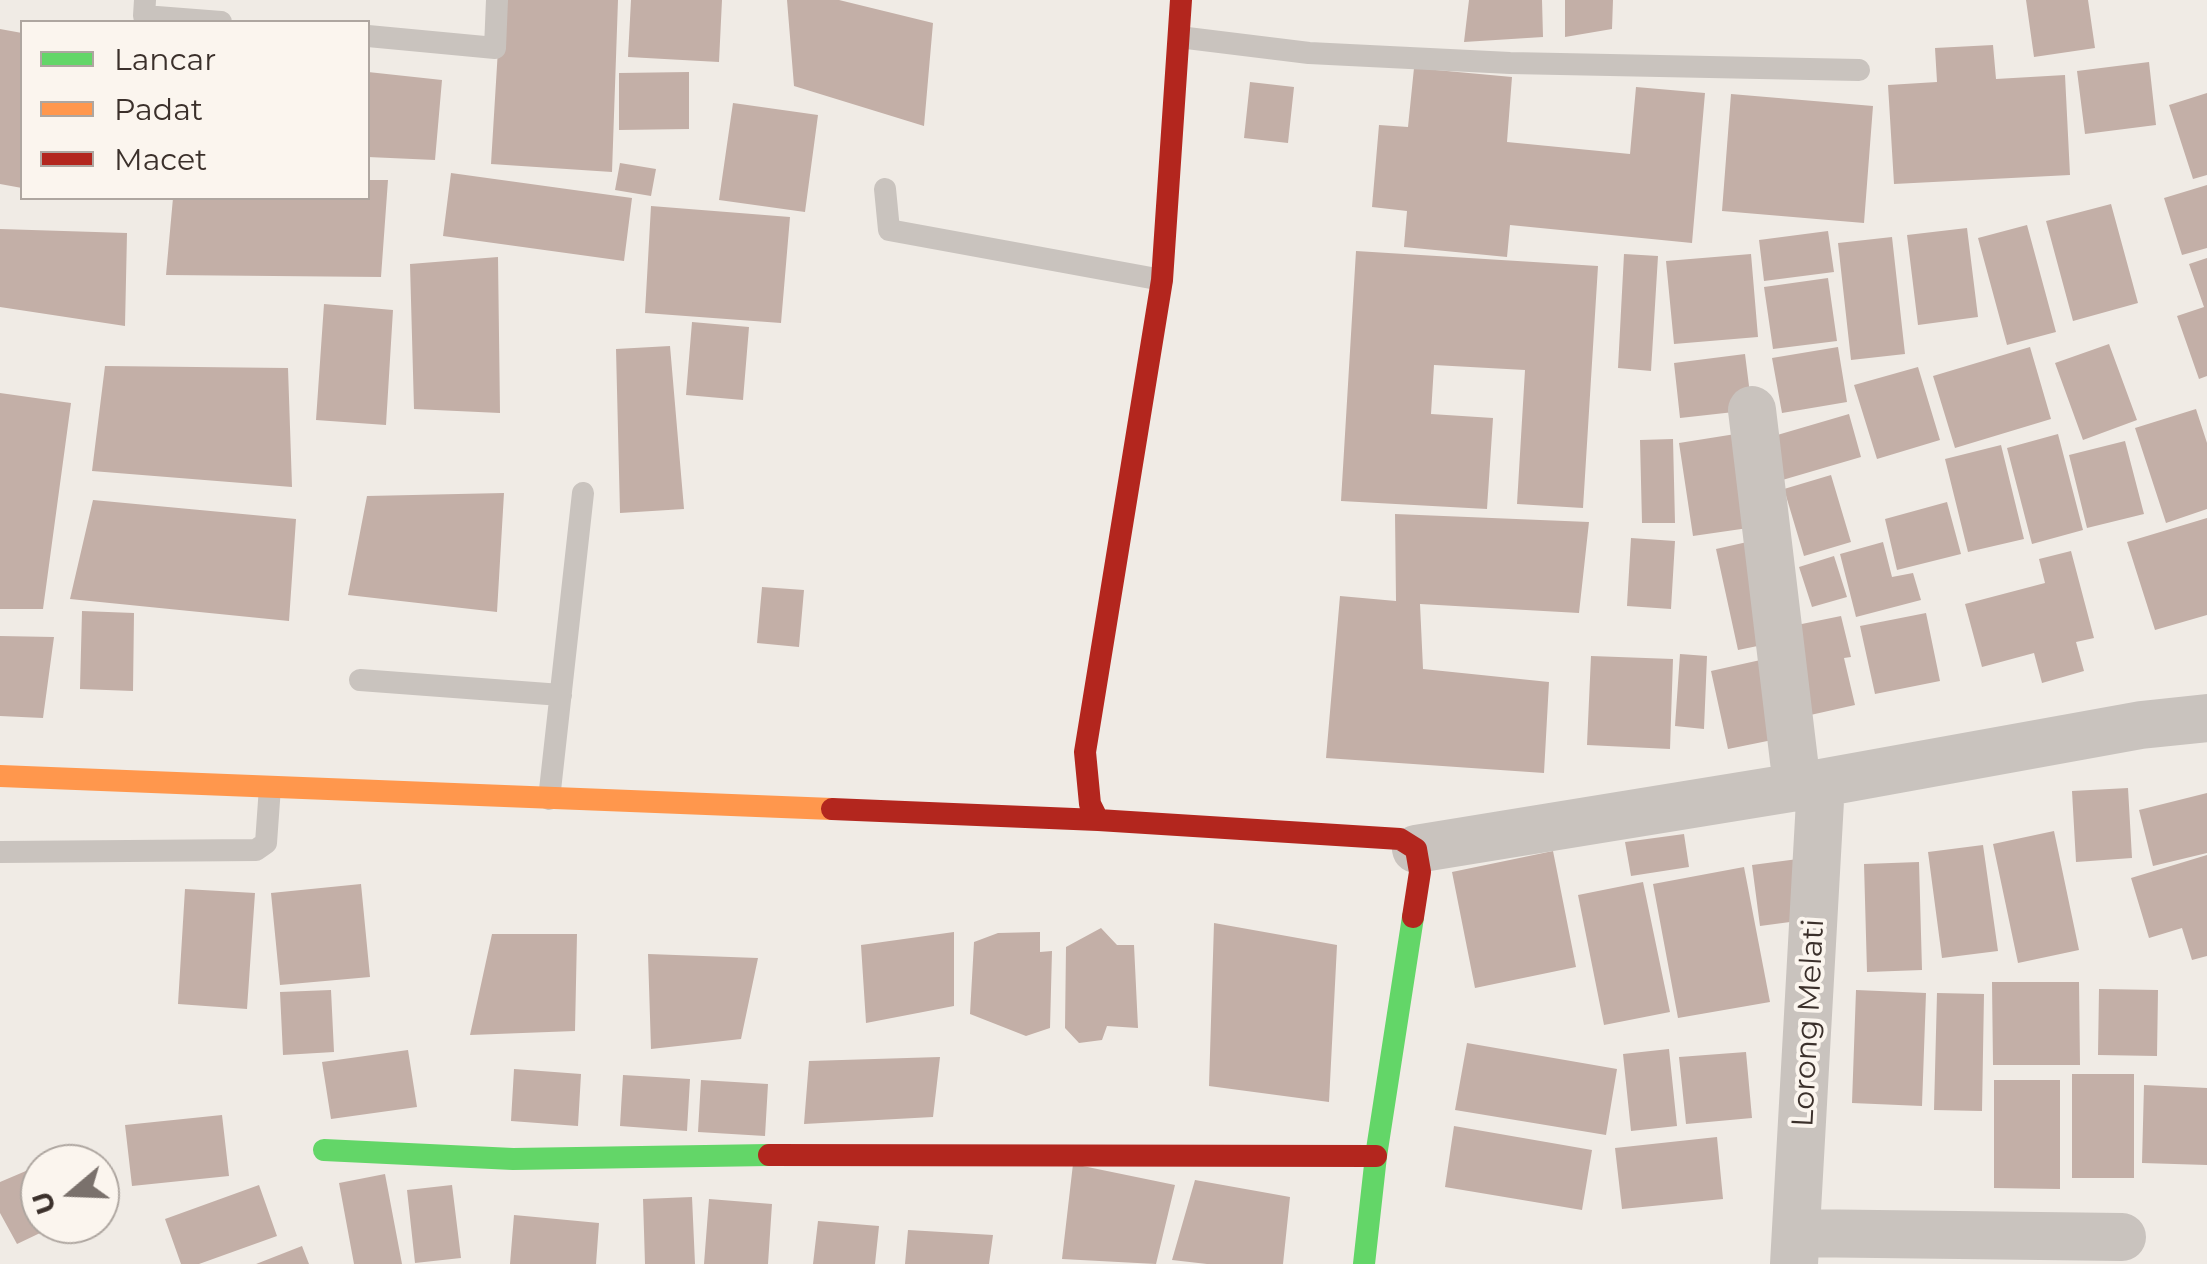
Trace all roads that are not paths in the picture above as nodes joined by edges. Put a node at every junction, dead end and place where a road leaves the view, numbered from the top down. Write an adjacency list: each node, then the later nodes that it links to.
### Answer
1 (146, 0): 4 (lane)
2 (497, 0): 5 (lane)
3 (1181, 0): 6 (street)
4 (195, 20)
5 (370, 36)
6 (1178, 37): 7 (lane); 9 (street)
7 (1859, 70)
8 (885, 190): 9 (lane)
9 (1162, 280): 19 (street)
10 (1752, 410): 16 (street, Lorong Melati)
11 (583, 493): 13 (lane)
12 (360, 680): 13 (lane)
13 (561, 695): 18 (lane)
14 (2207, 718): 16 (street)
15 (0, 776): 17 (street)
16 (1809, 784): 20 (street); 25 (street, Lorong Melati)
17 (270, 787): 18 (street); 21 (lane)
18 (550, 799): 19 (street)
19 (1098, 820): 20 (street)
20 (1416, 849): 23 (street)
21 (0, 852)
22 (324, 1150): 23 (street)
23 (1376, 1156): 26 (street)
24 (2122, 1237): 25 (street)
25 (1795, 1248)
26 (1364, 1264)

